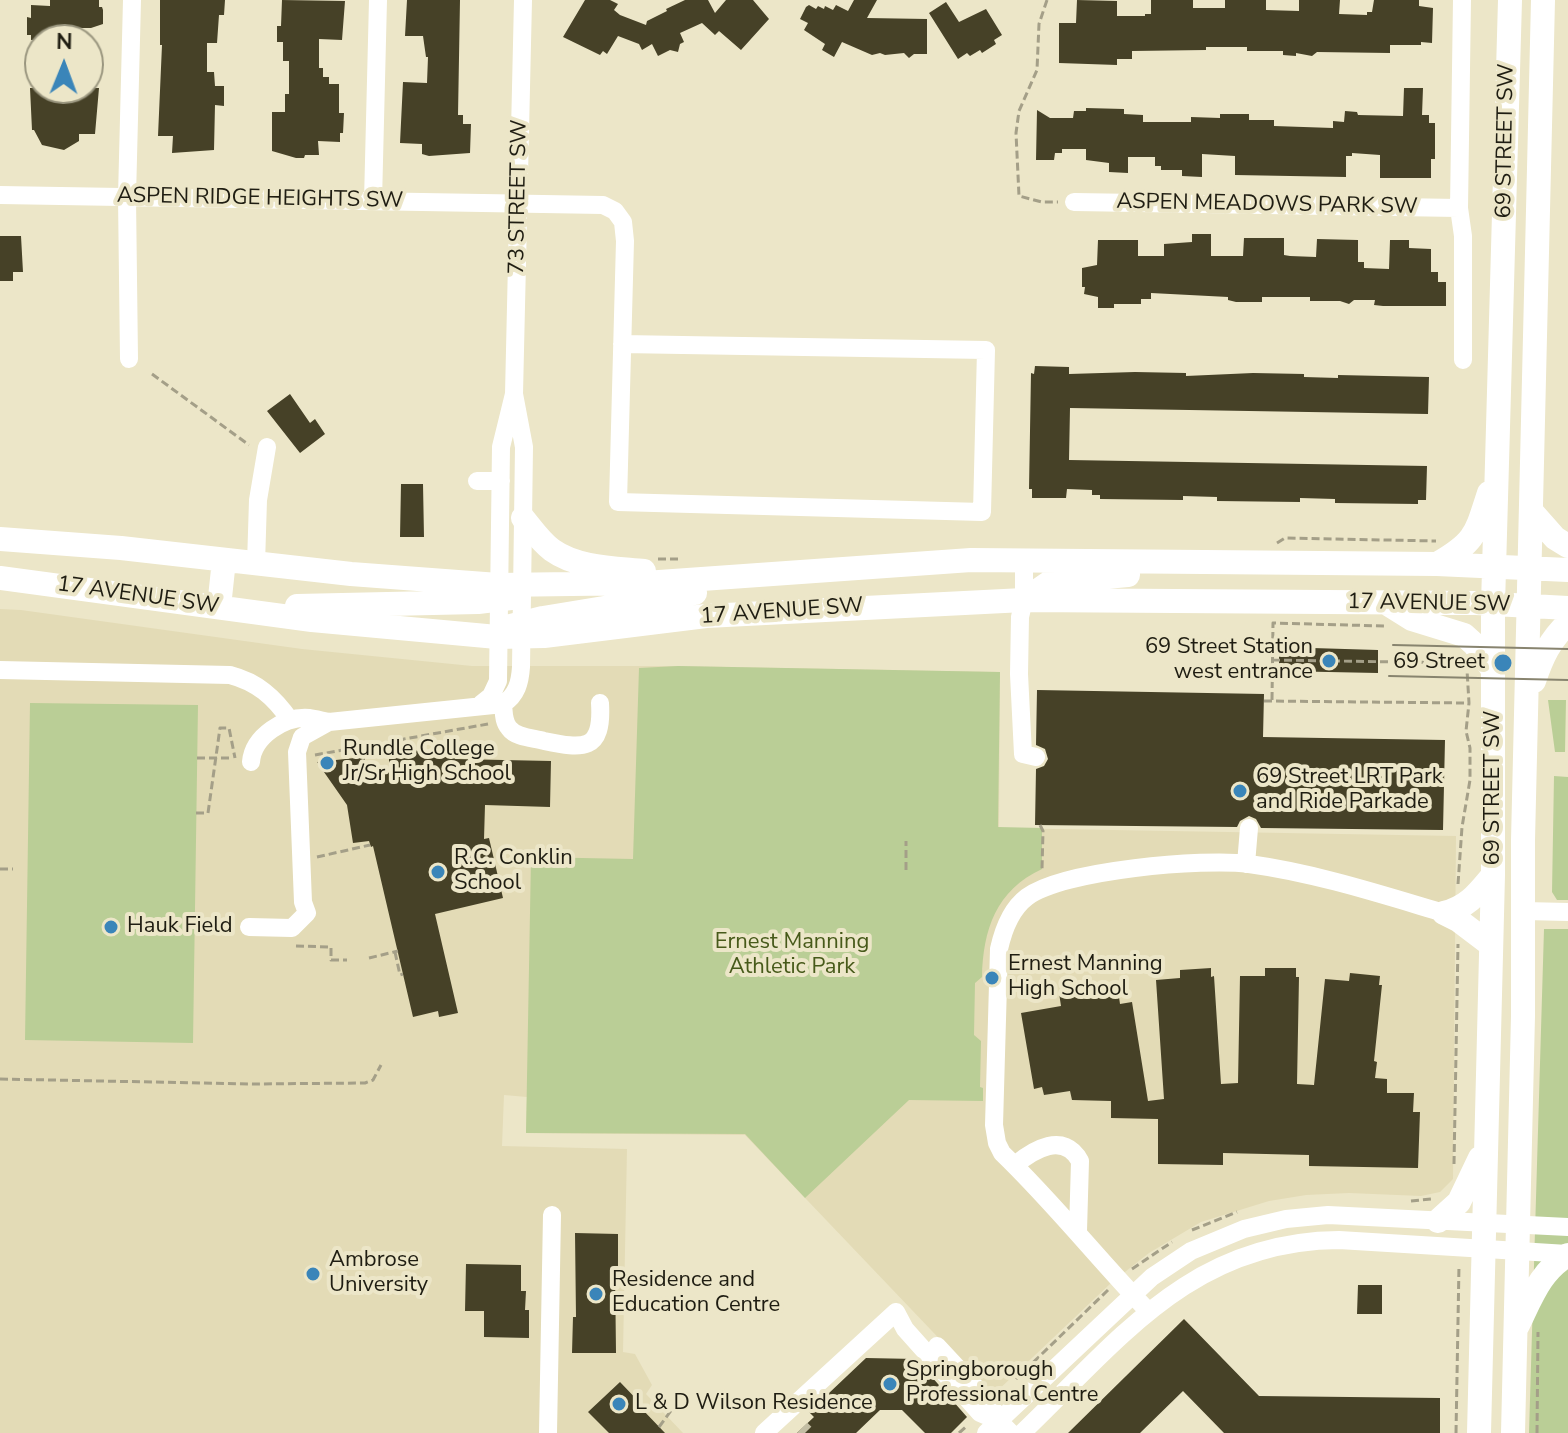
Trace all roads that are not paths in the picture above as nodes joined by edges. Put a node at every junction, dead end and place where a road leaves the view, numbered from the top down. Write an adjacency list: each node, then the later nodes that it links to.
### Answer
1 (132, 0): 8 (street)
2 (378, 0): 9 (street)
3 (523, 0): 10 (street, 73 STREET SW)
4 (1462, 0): 12 (street)
5 (1510, 0): 18 (main road, 69 STREET SW)
6 (1543, 0): 21 (main road, 69 STREET SW)
7 (0, 195): 8 (street, ASPEN RIDGE HEIGHTS SW)
8 (127, 197): 9 (street, ASPEN RIDGE HEIGHTS SW); 14 (street)
9 (373, 201): 10 (street, ASPEN RIDGE HEIGHTS SW)
10 (519, 202): 13 (street, ASPEN RIDGE HEIGHTS SW); 16 (street, 73 STREET SW)
11 (1074, 202): 12 (street, ASPEN MEADOWS PARK SW)
12 (1459, 208): 15 (street)
13 (622, 344): 13 (street)
14 (129, 359)
15 (1463, 360)
16 (514, 394): 20 (street, 73 STREET SW); 22 (street, 73 STREET SW)
17 (259, 446): 28 (street)
18 (1497, 476): 29 (main road); 30 (main road, 69 STREET SW)
19 (477, 481): 20 (street)
20 (501, 481): 36 (street, 73 STREET SW)
21 (1532, 512): 24 (main road); 31 (main road, 69 STREET SW)
22 (523, 518): 35 (main road); 36 (street, 73 STREET SW)
23 (0, 539): 25 (main road, 17 AVENUE SW)
24 (1568, 546)
25 (224, 560): 28 (main road, 17 AVENUE SW); 40 (main road)
26 (1024, 560): 27 (main road, 17 AVENUE SW); 33 (main road, 17 AVENUE SW); 37 (street)
27 (1306, 563): 29 (main road, 17 AVENUE SW); 37 (main road)
28 (256, 564): 36 (main road, 17 AVENUE SW)
29 (1437, 564): 30 (main road, 17 AVENUE SW)
30 (1494, 566): 31 (main road, 17 AVENUE SW); 38 (main road, 69 STREET SW)
31 (1529, 568): 32 (main road, 17 AVENUE SW); 39 (main road, 69 STREET SW)
32 (1568, 570)
33 (787, 575): 35 (main road, 17 AVENUE SW); 43 (main road)
34 (0, 578): 40 (main road, 17 AVENUE SW)
35 (718, 578): 36 (main road, 17 AVENUE SW)
36 (505, 590): 40 (main road); 43 (street, 73 STREET SW); 43 (street, 73 STREET SW)
37 (1024, 600): 42 (main road, 17 AVENUE SW); 43 (main road, 17 AVENUE SW); 52 (street)
38 (1493, 605): 39 (main road, 17 AVENUE SW); 42 (main road, 17 AVENUE SW); 46 (main road, 69 STREET SW)
39 (1529, 606): 41 (main road, 17 AVENUE SW); 44 (main road, 69 STREET SW)
40 (219, 607): 43 (main road, 17 AVENUE SW)
41 (1568, 608)
42 (1385, 614): 46 (main road)
43 (513, 632): 48 (street); 49 (street)
44 (1549, 634): 58 (main road, 69 STREET SW)
45 (0, 670): 50 (street)
46 (1487, 673): 56 (main road, 69 STREET SW)
47 (600, 703): 49 (street)
48 (481, 704): 49 (street); 51 (street)
49 (503, 704)
50 (290, 720): 51 (street); 53 (street)
51 (329, 722): 60 (street)
52 (1036, 757)
53 (242, 760)
54 (1249, 828): 55 (street)
55 (1246, 864): 57 (street); 63 (street)
56 (1493, 875): 57 (main road); 61 (main road, 69 STREET SW)
57 (1451, 904): 61 (main road)
58 (1524, 911): 59 (street); 67 (main road, 69 STREET SW)
59 (1568, 912)
60 (249, 927)
61 (1491, 945): 62 (main road, 69 STREET SW)
62 (1485, 1145): 65 (main road); 66 (main road, 69 STREET SW)
63 (1015, 1165): 69 (street); 69 (street)
64 (552, 1215): 79 (street)
65 (1438, 1221): 66 (street); 70 (street)
66 (1483, 1223): 67 (street); 71 (main road, 69 STREET SW)
67 (1516, 1225): 68 (street); 72 (main road, 69 STREET SW)
68 (1568, 1227)
69 (1078, 1231): 75 (street)
70 (1211, 1241): 74 (street); 75 (street)
71 (1482, 1248): 72 (street); 74 (street); 82 (main road, 69 STREET SW)
72 (1515, 1251): 73 (street); 77 (main road, 69 STREET SW)
73 (1568, 1254): 77 (main road)
74 (1222, 1264): 76 (street)
75 (1125, 1287): 76 (street); 78 (street)
76 (1149, 1312): 81 (street)
77 (1515, 1333): 83 (main road, 69 STREET SW)
78 (999, 1429): 80 (street)
79 (548, 1433)
80 (764, 1433)
81 (1022, 1433)
82 (1479, 1433)
83 (1513, 1433)

